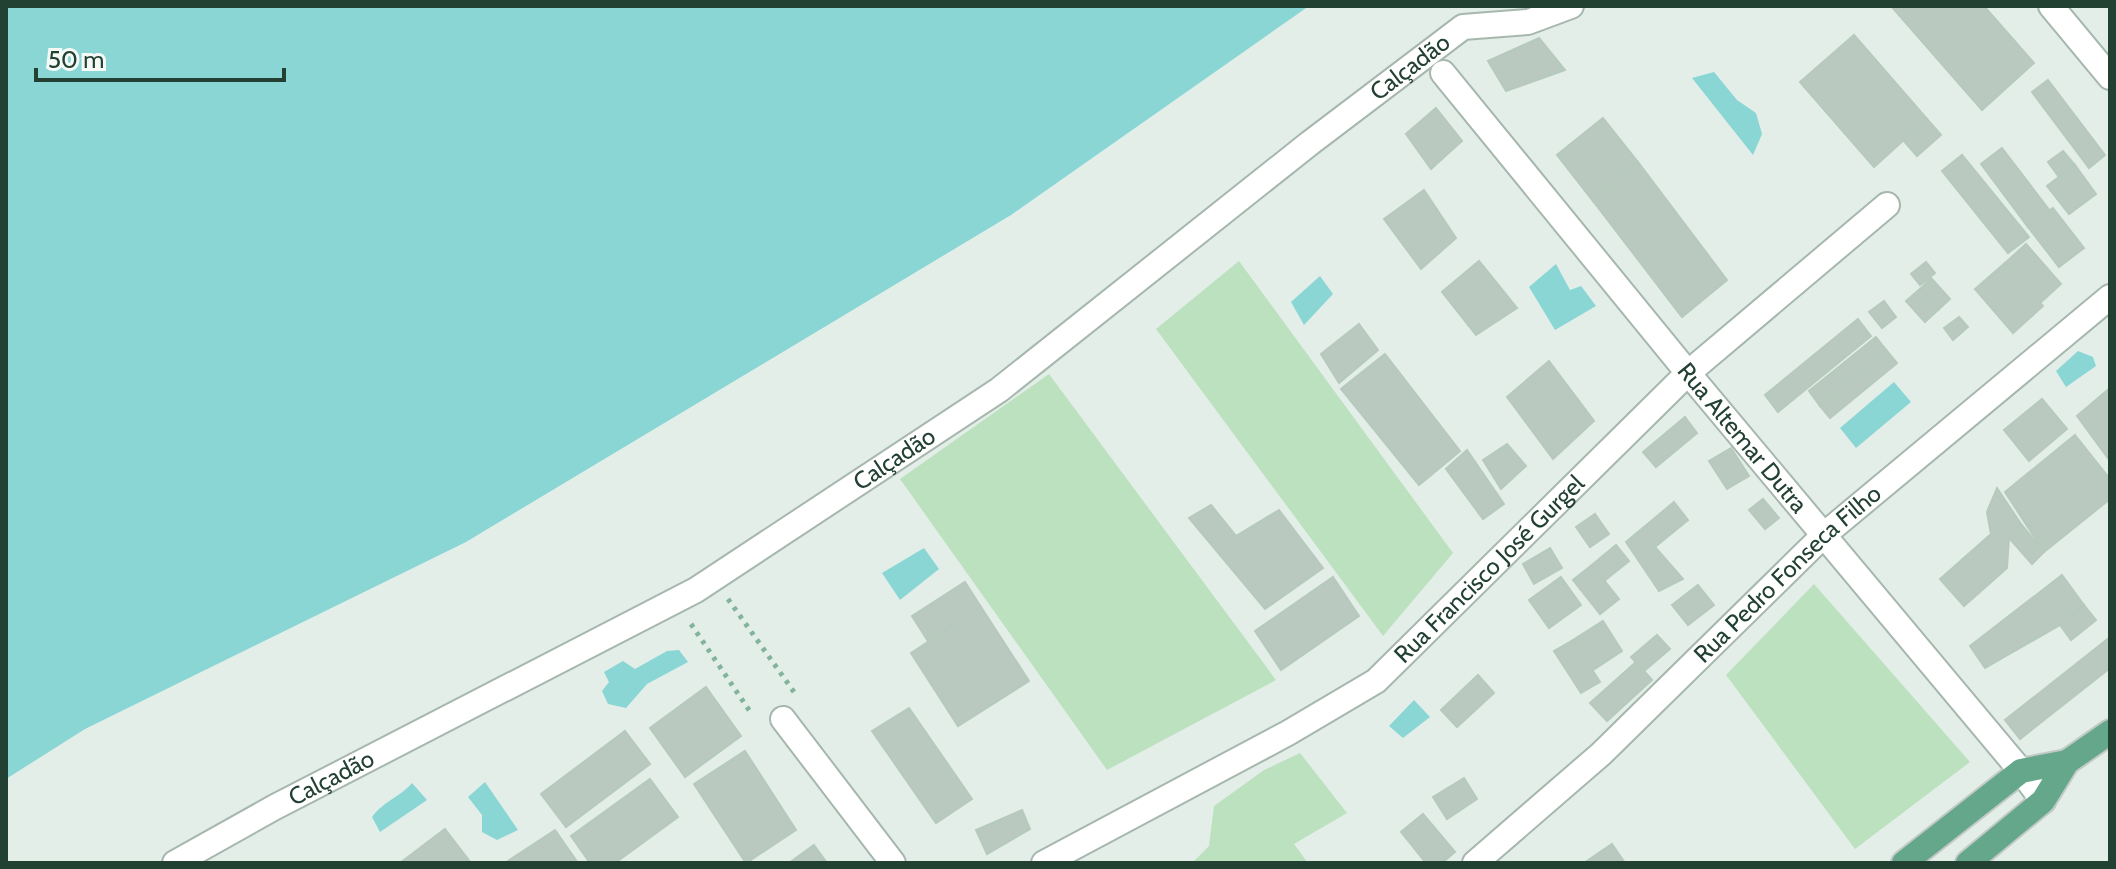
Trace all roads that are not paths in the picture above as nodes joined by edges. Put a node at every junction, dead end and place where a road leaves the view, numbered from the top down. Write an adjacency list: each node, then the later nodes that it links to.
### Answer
1 (1571, 6): 14 (street, Calçadão)
2 (2051, 6): 4 (street)
3 (1443, 73): 7 (street, Rua Altemar Dutra)
4 (2110, 77)
5 (1887, 205): 7 (street, Rua Francisco José Gurgel)
6 (2110, 297): 8 (street, Rua Pedro Fonseca Filho)
7 (1688, 373): 8 (street, Rua Altemar Dutra); 16 (street, Rua Francisco José Gurgel)
8 (1825, 534): 12 (street, Rua Altemar Dutra); 17 (street, Rua Pedro Fonseca Filho)
9 (783, 719): 15 (street)
10 (2110, 732): 11 (main road)
11 (2067, 762): 12 (main road); 13 (main road)
12 (2021, 771): 13 (street, Rua Altemar Dutra); 18 (main road)
13 (2043, 801): 19 (main road)
14 (175, 863)
15 (893, 863)
16 (1044, 863)
17 (1475, 863)
18 (1904, 863)
19 (1968, 863)

